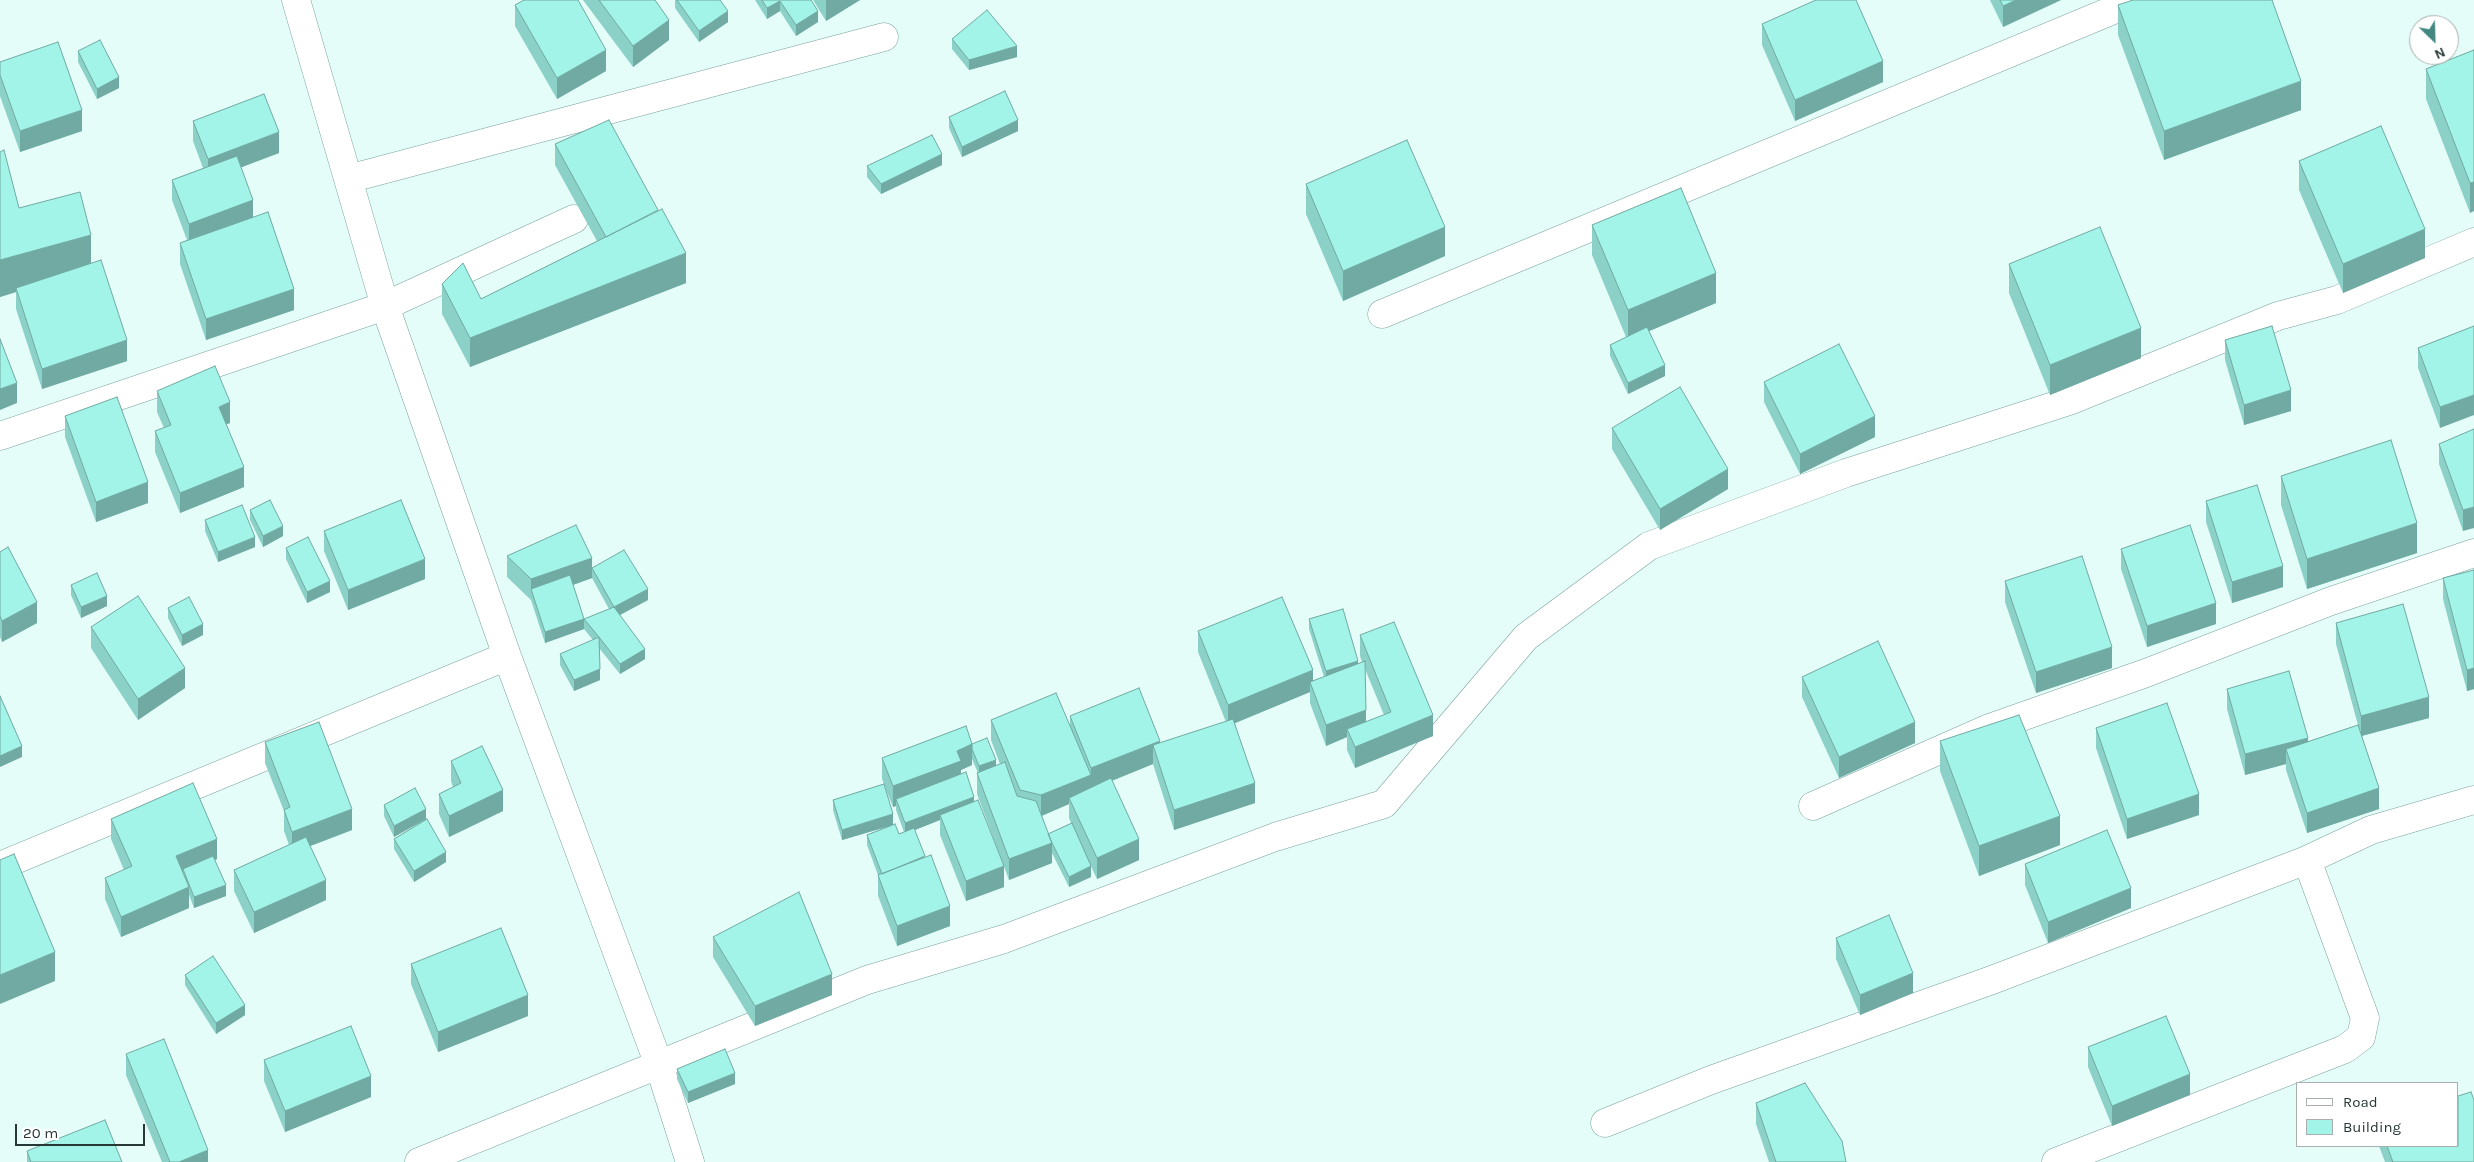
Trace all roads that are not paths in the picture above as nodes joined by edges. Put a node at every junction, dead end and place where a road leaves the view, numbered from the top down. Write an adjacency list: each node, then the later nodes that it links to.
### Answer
1 (296, 0): 4 (street)
2 (2136, 0): 8 (street)
3 (884, 37): 4 (street)
4 (348, 179): 7 (street)
5 (574, 219): 7 (street)
6 (2474, 242): 16 (street)
7 (385, 306): 9 (street); 11 (street)
8 (1382, 314)
9 (0, 436)
10 (2474, 552): 13 (street)
11 (506, 656): 15 (street); 16 (street)
12 (2474, 800): 14 (street)
13 (1813, 806)
14 (2307, 860): 17 (street); 20 (street)
15 (0, 866)
16 (660, 1065): 18 (street); 19 (street)
17 (1605, 1123)
18 (419, 1162)
19 (690, 1162)
20 (2056, 1162)

